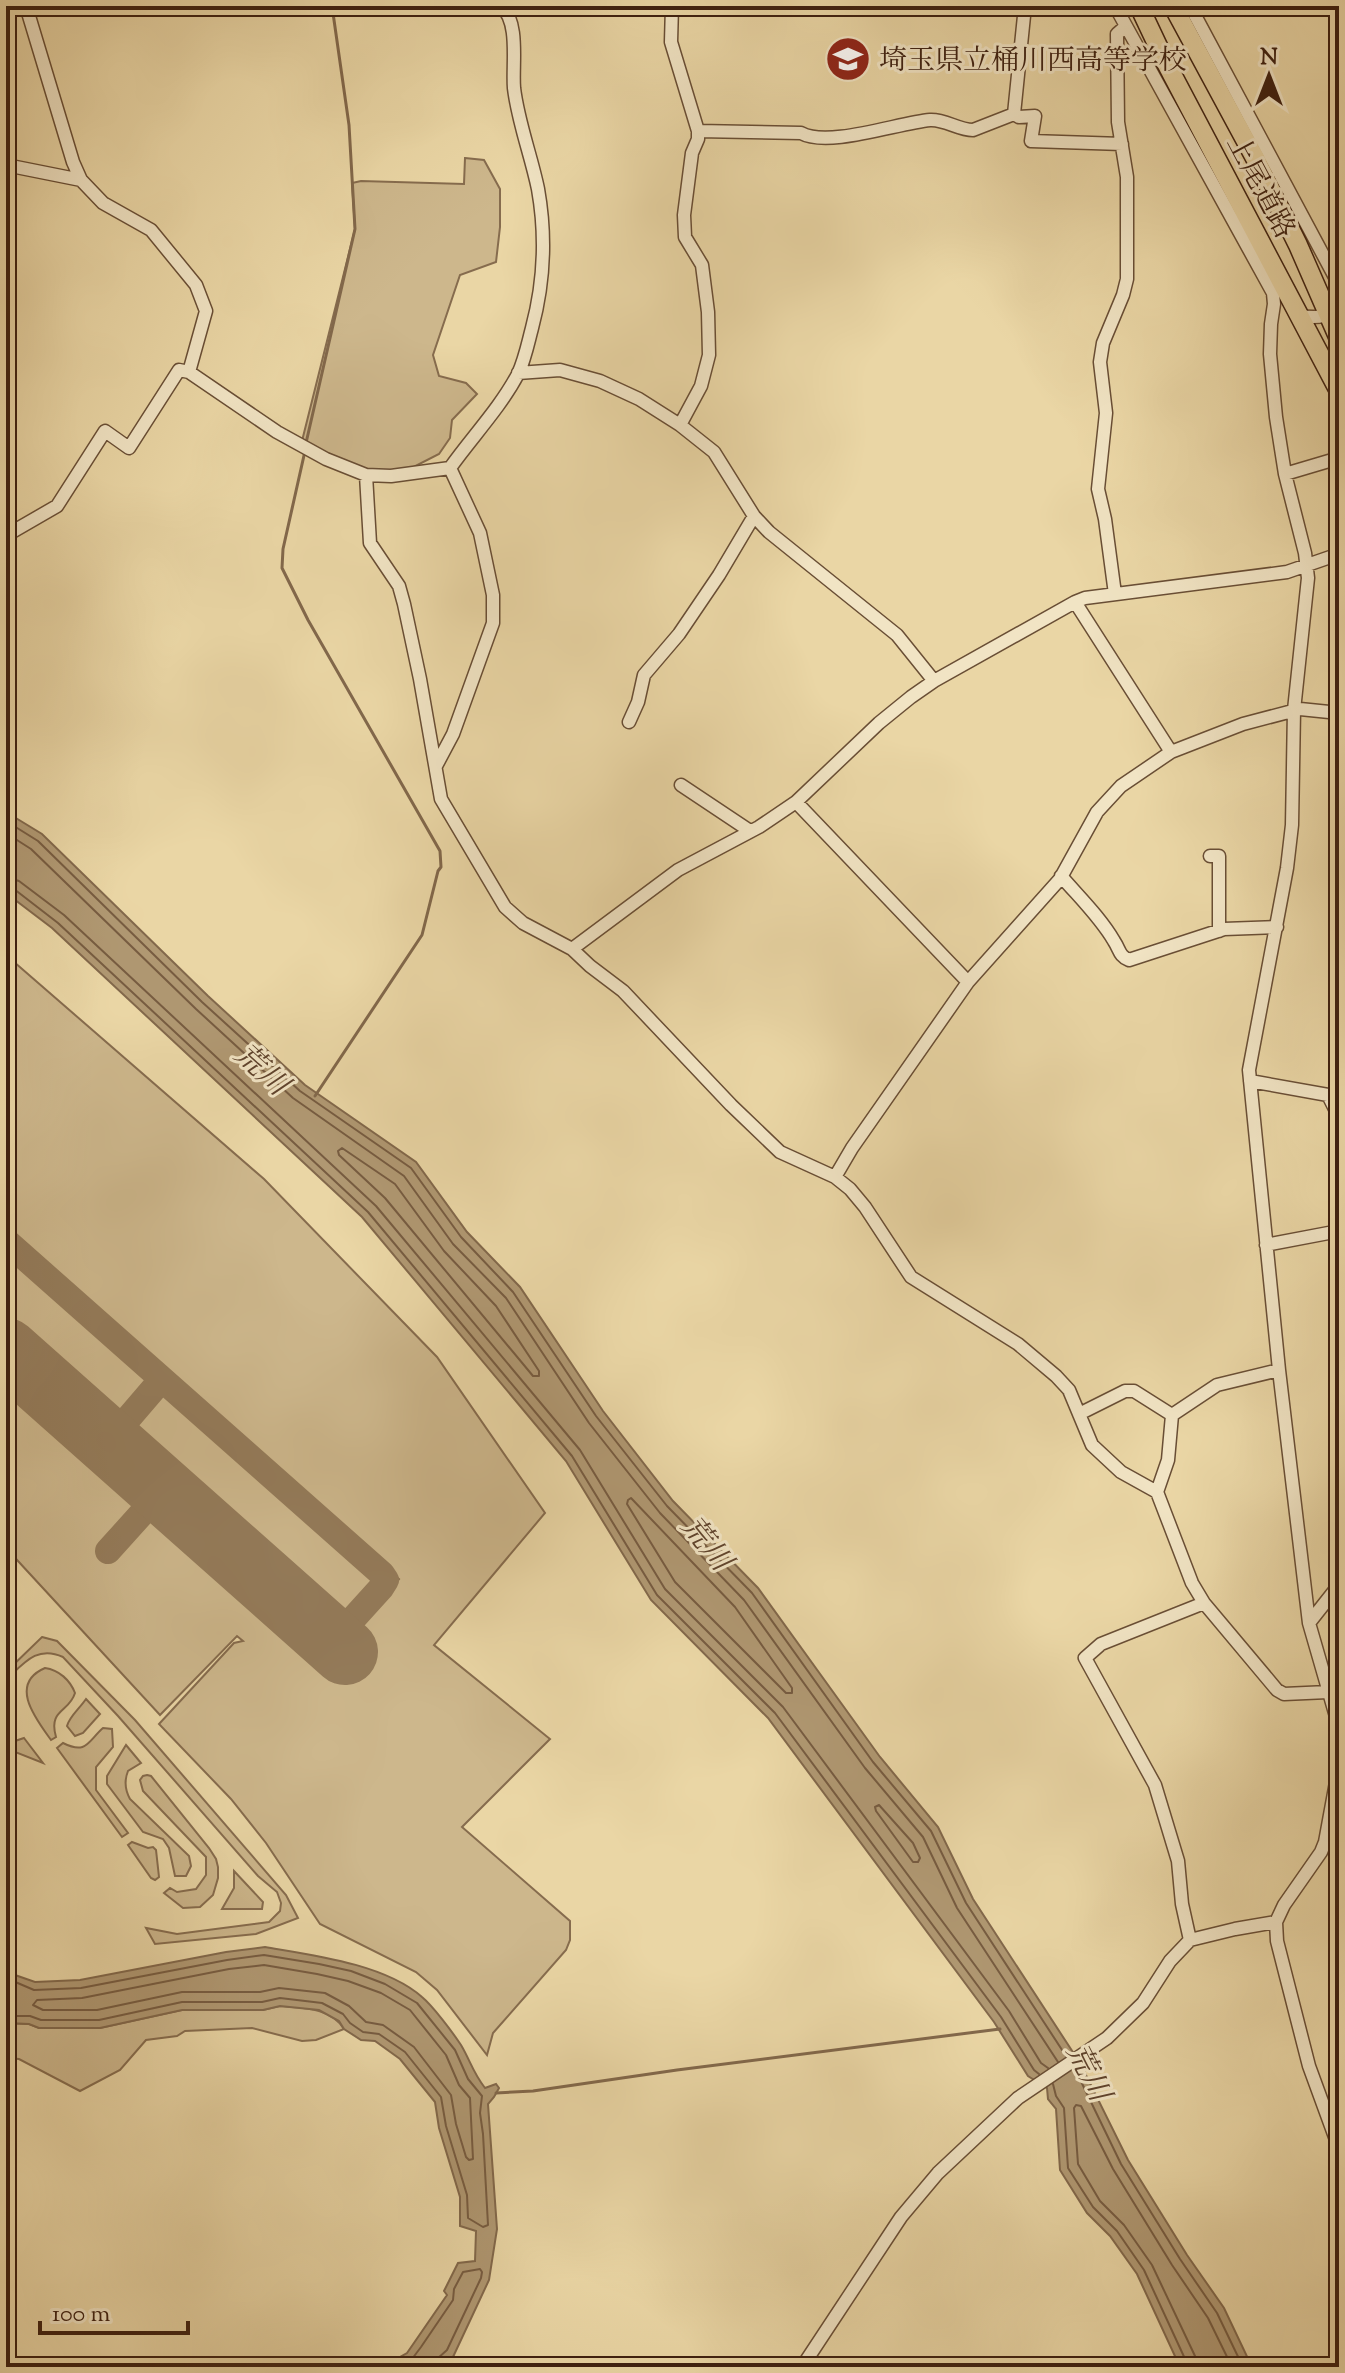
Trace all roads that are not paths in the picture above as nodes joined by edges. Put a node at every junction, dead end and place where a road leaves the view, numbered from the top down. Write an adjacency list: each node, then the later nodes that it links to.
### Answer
1 (26, 6): 14 (street)
2 (501, 6): 19 (street)
3 (672, 6): 11 (street)
4 (1025, 6): 10 (street)
5 (1115, 6): 9 (street)
6 (1139, 6): 15 (highway, 上尾道路)
7 (1173, 6): 16 (highway, 上尾道路)
8 (1190, 6): 16 (street)
9 (1125, 27): 12 (street); 24 (street)
10 (1014, 114): 11 (street); 12 (street)
11 (698, 131): 21 (street)
12 (1122, 144): 30 (street)
13 (6, 165): 14 (street)
14 (81, 180): 18 (street)
15 (1298, 315): 16 (street); 20 (highway, 上尾道路)
16 (1327, 315): 17 (highway, 上尾道路)
17 (1339, 339)
18 (189, 372): 25 (street); 27 (street)
19 (518, 373): 21 (street); 23 (street)
20 (1339, 391)
21 (680, 425): 26 (street)
22 (1339, 458): 24 (street)
23 (450, 468): 25 (street); 37 (street)
24 (1285, 474): 29 (street)
25 (366, 475): 37 (street)
26 (754, 516): 32 (street); 35 (street)
27 (6, 528)
28 (1339, 554): 29 (street)
29 (1308, 566): 30 (street); 33 (street)
30 (1115, 594): 31 (street)
31 (1075, 602): 32 (street); 36 (street)
32 (934, 681): 39 (street)
33 (1294, 710): 34 (street); 36 (street); 43 (street)
34 (1339, 713)
35 (629, 722)
36 (1171, 752): 42 (street)
37 (436, 766): 45 (street)
38 (681, 785): 40 (street)
39 (796, 802): 40 (street); 46 (street)
40 (750, 831): 45 (street)
41 (1210, 856): 44 (street)
42 (1061, 876): 44 (street); 46 (street)
43 (1277, 927): 44 (street); 47 (street)
44 (1219, 931)
45 (572, 949): 49 (street)
46 (968, 982): 49 (street)
47 (1250, 1081): 48 (street); 51 (street)
48 (1339, 1111)
49 (835, 1177): 53 (street)
50 (1339, 1231): 51 (street)
51 (1266, 1245): 52 (street)
52 (1279, 1370): 54 (street); 58 (street)
53 (1079, 1414): 54 (street); 55 (street)
54 (1172, 1415): 55 (street)
55 (1157, 1492): 57 (street)
56 (1339, 1585): 58 (street)
57 (1204, 1603): 59 (street); 63 (street)
58 (1309, 1623): 59 (street)
59 (1328, 1692): 60 (street)
60 (1339, 1727)
61 (1339, 1766): 62 (street)
62 (1276, 1922): 63 (street); 64 (street)
63 (1190, 1940): 65 (street)
64 (1339, 2148)
65 (802, 2367)

